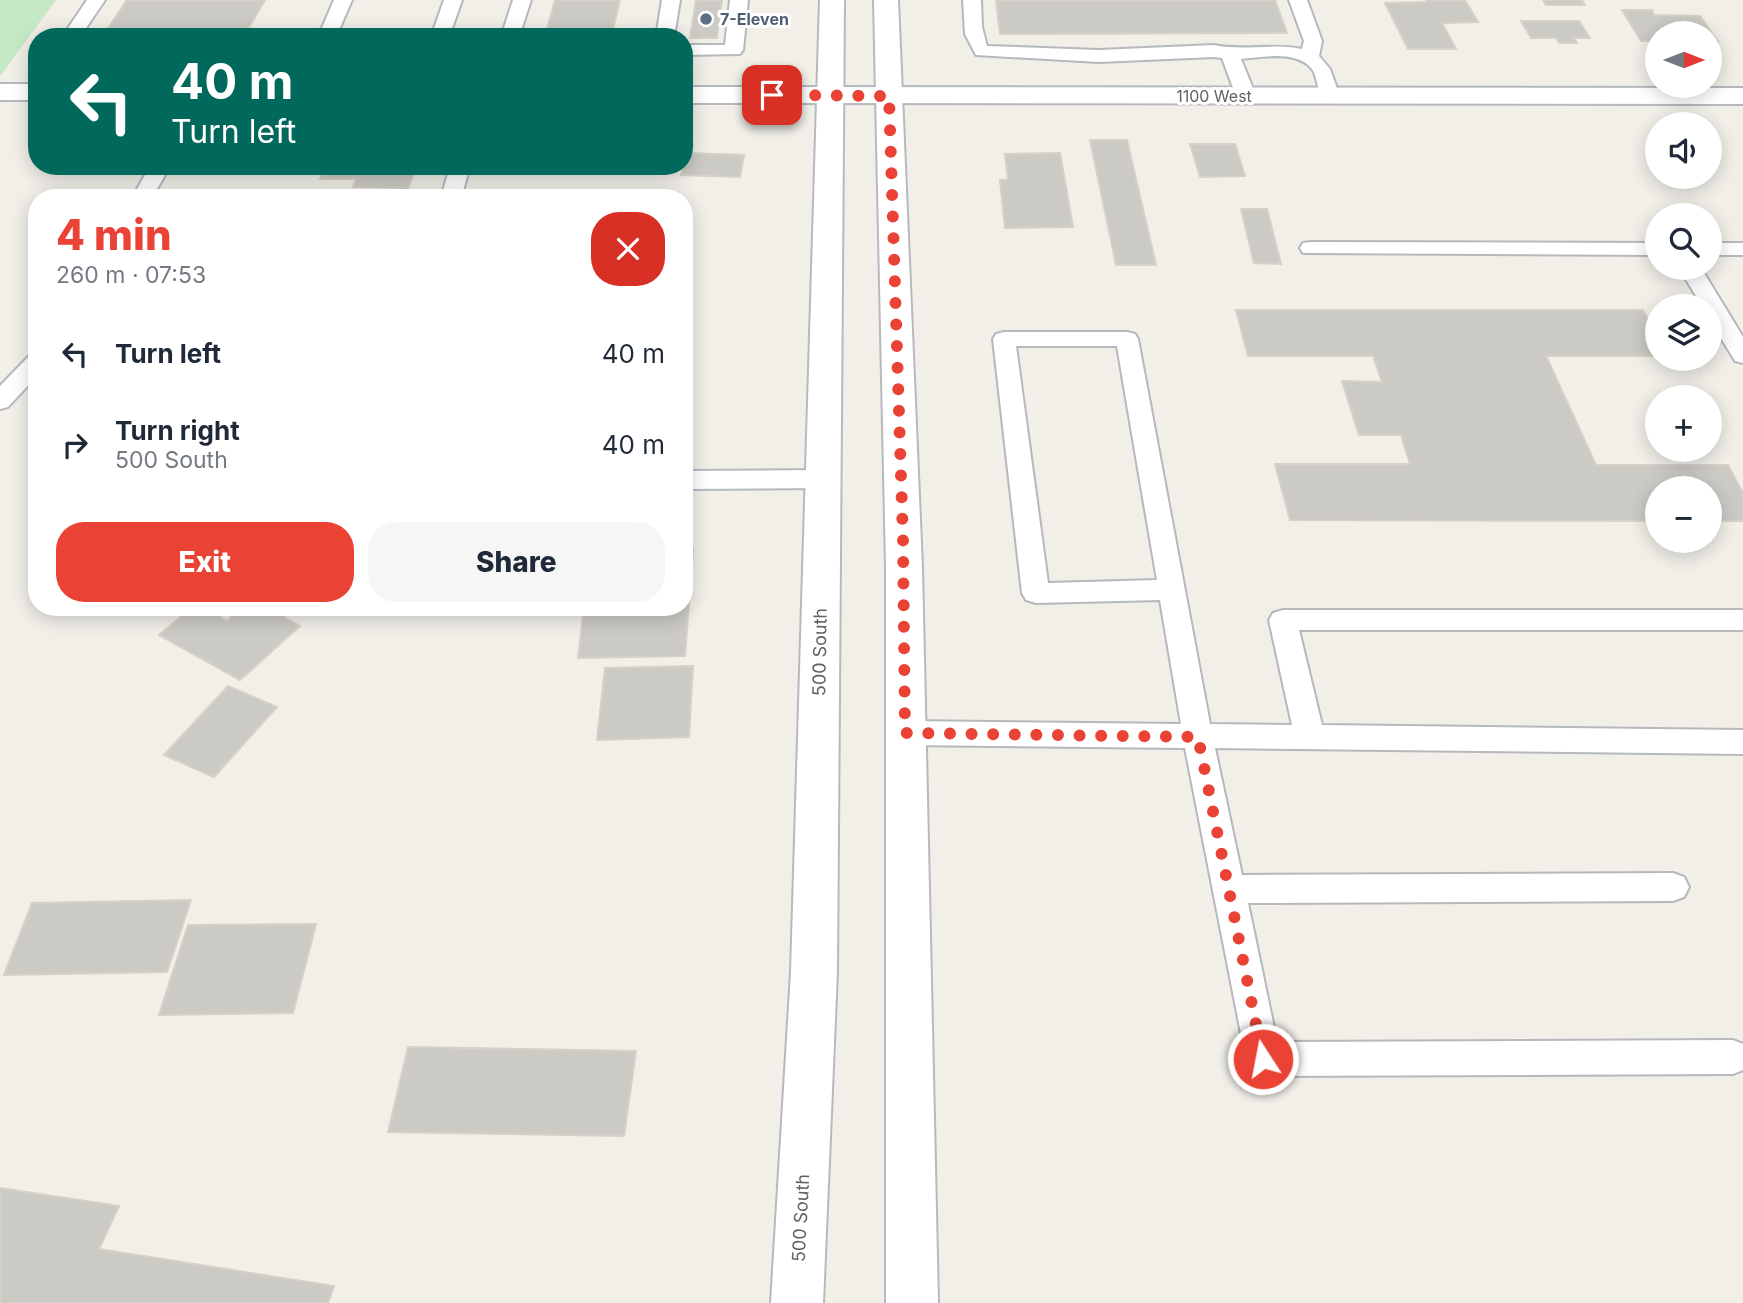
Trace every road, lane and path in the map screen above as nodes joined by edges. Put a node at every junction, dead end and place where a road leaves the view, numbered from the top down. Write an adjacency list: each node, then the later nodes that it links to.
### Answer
1 (96, 0): 11 (lane)
2 (343, 0): 12 (lane)
3 (453, 0): 13 (lane)
4 (522, 0): 14 (lane)
5 (671, 0): 15 (lane)
6 (738, 0): 16 (lane)
7 (832, 0): 22 (main road, 500 South)
8 (886, 0): 23 (main road)
9 (972, 0): 17 (lane)
10 (1298, 0): 18 (lane)
11 (77, 28)
12 (331, 28)
13 (443, 28)
14 (513, 28)
15 (666, 28)
16 (693, 50)
17 (1230, 54): 18 (lane); 24 (lane)
18 (1309, 57): 26 (lane)
19 (28, 90): 20 (main road)
20 (0, 92)
21 (693, 95): 22 (main road, 1100 West)
22 (830, 95): 23 (main road, 1100 West); 35 (main road, 500 South)
23 (889, 96): 24 (main road, 1100 West); 39 (main road)
24 (1247, 96): 26 (main road, 1100 West)
25 (1743, 96): 26 (main road, 1100 West)
26 (1331, 97)
27 (1311, 248): 28 (lane)
28 (1645, 248)
29 (1722, 249): 30 (lane)
30 (1743, 249)
31 (1697, 280): 32 (lane)
32 (1743, 356)
33 (28, 371): 34 (lane)
34 (0, 401)
35 (823, 479): 36 (lane); 46 (main road, 500 South)
36 (693, 480)
37 (1172, 590): 37 (lane); 40 (lane)
38 (1743, 620): 41 (lane)
39 (905, 733): 40 (lane); 47 (main road)
40 (1198, 737): 41 (lane); 44 (lane)
41 (1310, 738): 42 (lane)
42 (1743, 742)
43 (1673, 887): 44 (lane)
44 (1229, 889): 45 (lane)
45 (1733, 1057)
46 (797, 1303)
47 (912, 1303)

